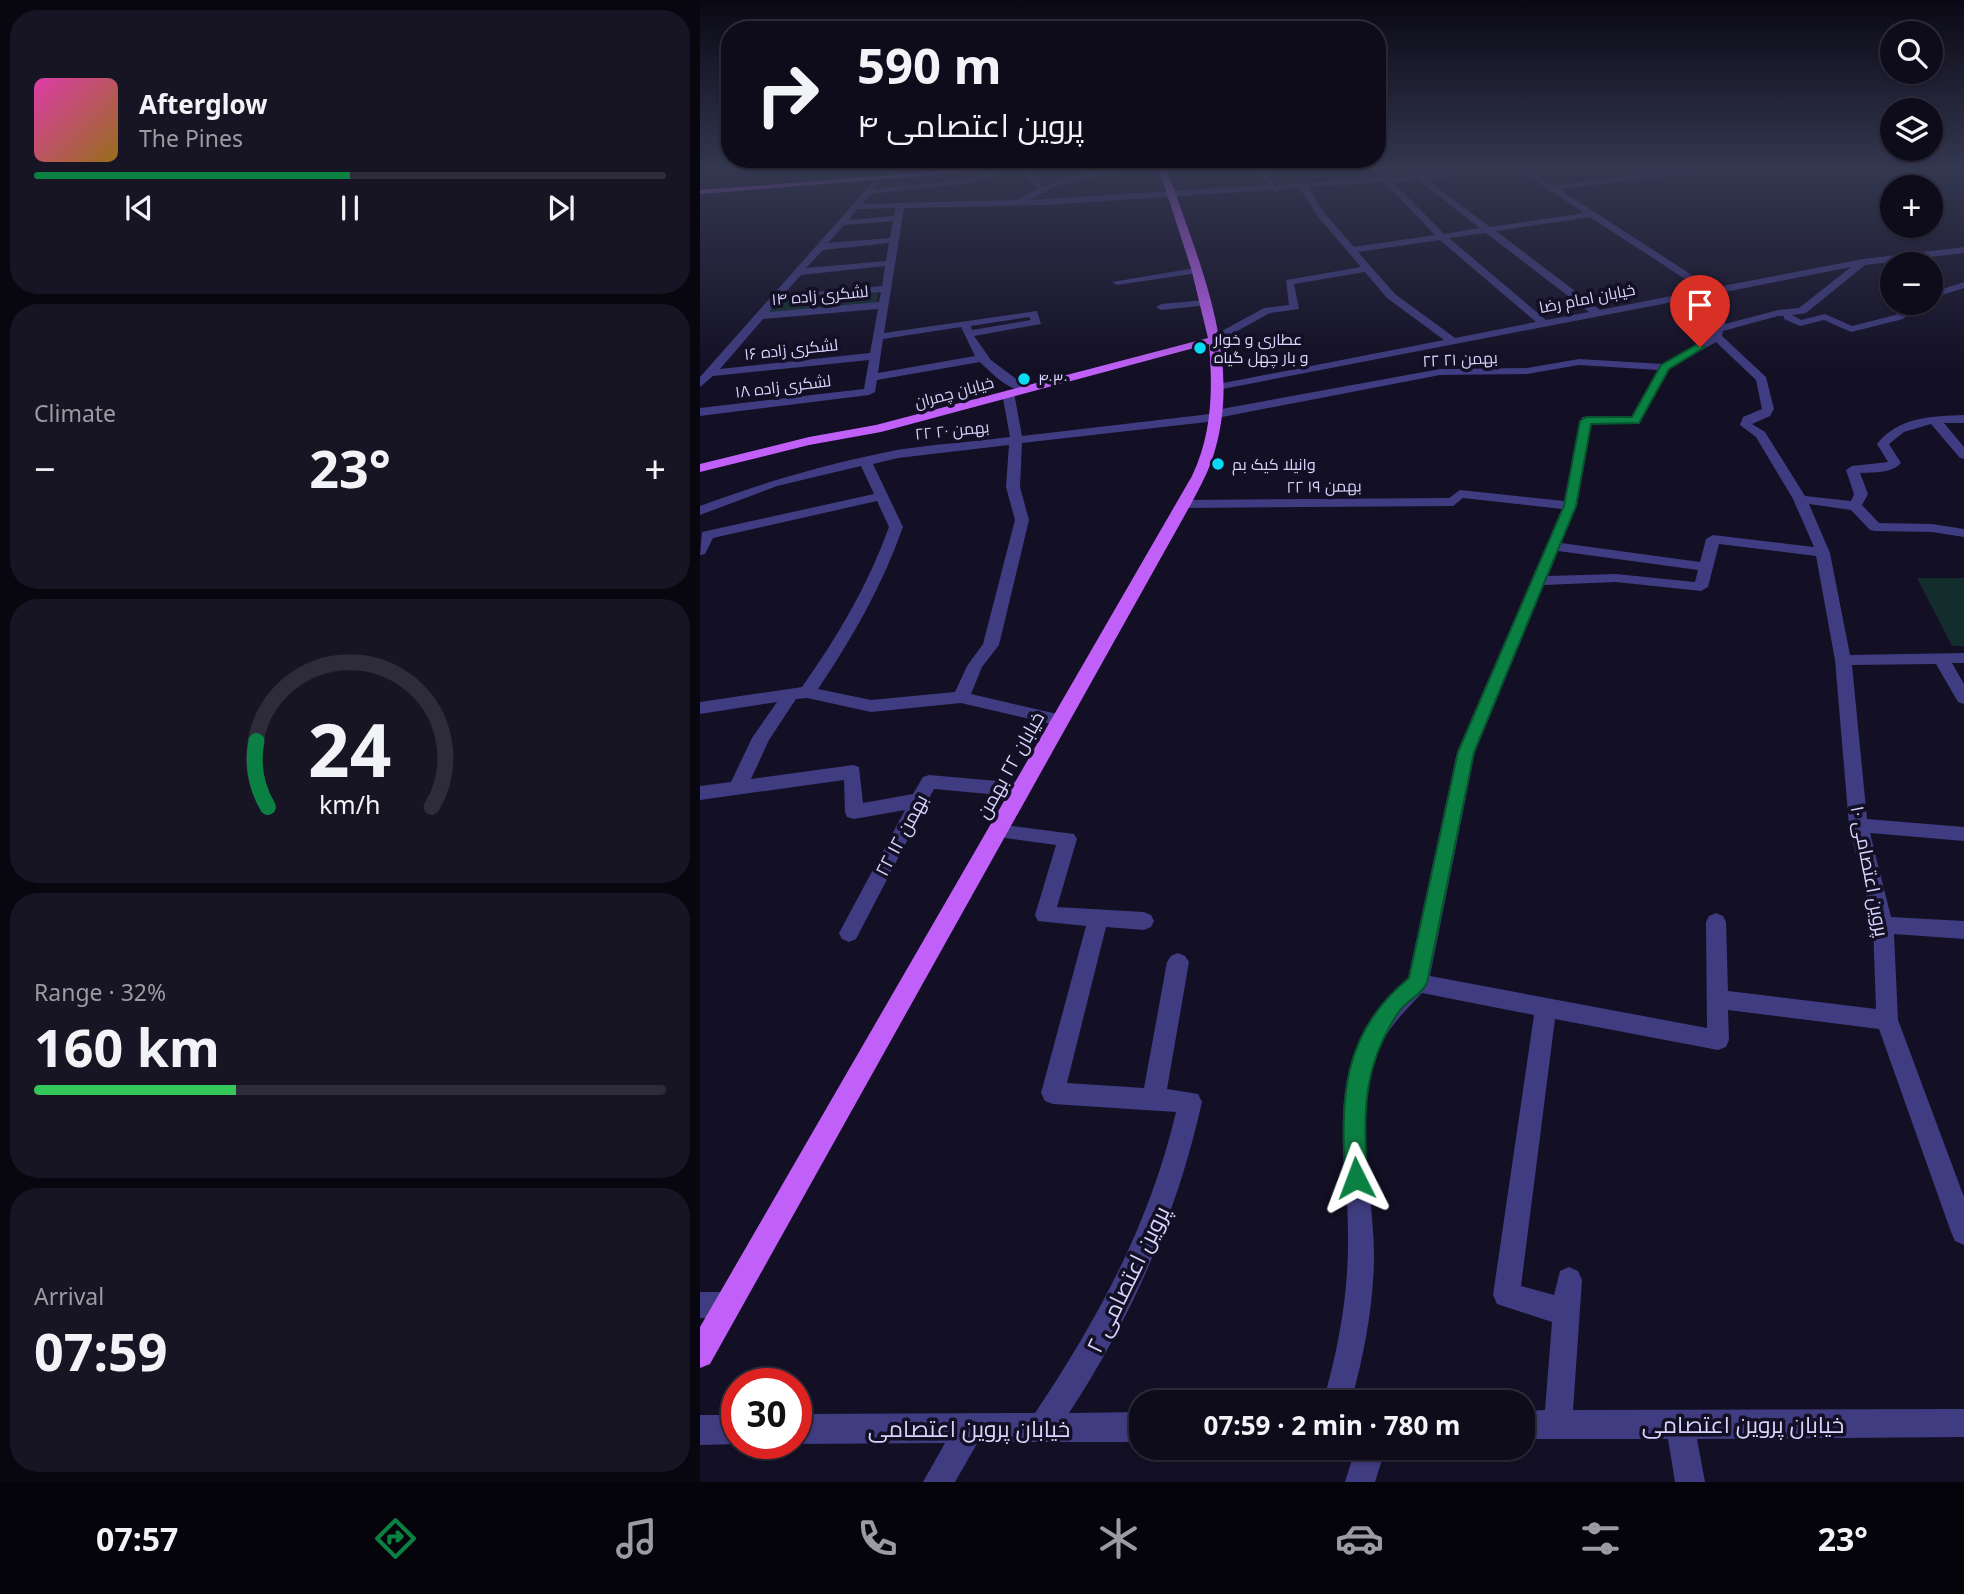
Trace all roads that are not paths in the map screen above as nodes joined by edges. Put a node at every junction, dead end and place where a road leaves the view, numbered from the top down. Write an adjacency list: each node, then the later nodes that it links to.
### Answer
1 (830, 235): 11 (street)
2 (895, 235): 10 (street)
3 (1184, 235): 17 (main road, خیابان ۲۲ بهمن)
4 (1339, 235): 12 (street)
5 (1440, 235): 9 (street)
6 (1469, 235): 9 (street)
7 (1493, 235): 28 (street)
8 (1621, 235): 22 (street)
9 (1444, 239): 12 (street); 32 (street)
10 (894, 240): 11 (street); 15 (street)
11 (820, 247): 18 (street)
12 (1352, 250): 16 (street)
13 (1964, 250): 14 (street, خیابان امام رضا)
14 (1863, 262): 22 (street, خیابان امام رضا); 29 (street)
15 (890, 263): 18 (street); 21 (street)
16 (1368, 270): 36 (street); 37 (street)
17 (1195, 271): 19 (street); 25 (main road, خیابان ۲۲ بهمن)
18 (798, 272): 24 (street)
19 (1117, 282)
20 (1964, 285): 23 (street)
21 (886, 289): 24 (street); 26 (street)
22 (1709, 290): 28 (street, خیابان امام رضا); 34 (street)
23 (1943, 292)
24 (775, 299): 31 (street)
25 (1204, 303): 27 (street); 36 (main road, خیابان ۲۲ بهمن)
26 (884, 305): 31 (street, لشکری زاده ١۴); 35 (street)
27 (1161, 307)
28 (1596, 313): 32 (street, خیابان امام رضا)
29 (1778, 313): 30 (street); 34 (street)
30 (1902, 315)
31 (759, 316): 41 (street)
32 (1543, 323): 37 (street, خیابان امام رضا)
33 (966, 329): 33 (street); 35 (street); 39 (street)
34 (1718, 333): 40 (street); 56 (street, پروین اعتصامی ۱۰)
35 (878, 337): 38 (street)
36 (1215, 339): 44 (main road, خیابان ۲۲ بهمن); 45 (main road, خیابان چمران)
37 (1452, 341): 44 (street, خیابان امام رضا)
38 (875, 356): 41 (street, لشکری زاده ١۶); 42 (street)
39 (982, 358): 42 (street); 45 (street)
40 (1665, 367): 48 (street, ۲۲ بهمن ۲۱); 58 (street)
41 (710, 373): 43 (street)
42 (872, 376): 47 (street, لشکری زاده ۱۸)
43 (700, 384)
44 (1217, 387): 48 (main road, خیابان ۲۲ بهمن)
45 (1023, 389): 46 (main road, خیابان چمران)
46 (1008, 393): 51 (street); 54 (main road, خیابان چمران)
47 (700, 412)
48 (1216, 415): 51 (street, ۲۲ بهمن ۲۰); 57 (main road, خیابان ۲۲ بهمن)
49 (1964, 419): 50 (street)
50 (1935, 420): 52 (street); 59 (street)
51 (1016, 438): 53 (street, ۲۲ بهمن ۲۰); 71 (street)
52 (1964, 456)
53 (865, 461): 55 (street); 60 (street, ۲۲ بهمن ۲۰)
54 (700, 468)
55 (881, 496): 63 (street); 70 (street)
56 (1800, 499): 59 (street); 64 (street, پروین اعتصامی ۱۰)
57 (1184, 505): 58 (street, ۲۲ بهمن ۱۹); 74 (main road, خیابان ۲۲ بهمن)
58 (1570, 506): 62 (street)
59 (1855, 506): 61 (street)
60 (700, 511)
61 (1964, 533)
62 (1553, 546): 65 (street); 66 (street)
63 (700, 551)
64 (1823, 553): 65 (street); 69 (street, پروین اعتصامی ۱۰)
65 (1706, 567): 66 (street)
66 (1538, 581): 89 (street)
67 (1941, 658): 68 (street); 69 (street); 72 (street)
68 (1964, 658)
69 (1843, 660): 79 (street, پروین اعتصامی ۱۰)
70 (799, 693): 71 (street); 73 (street); 75 (street)
71 (961, 697): 74 (street)
72 (1964, 698)
73 (700, 708)
74 (1060, 720): 76 (main road, خیابان ۲۲ بهمن)
75 (738, 787): 77 (street); 78 (street)
76 (1021, 789): 78 (street, ۲۲ بهمن ۱۲); 80 (main road, خیابان ۲۲ بهمن)
77 (700, 793)
78 (919, 800): 87 (street, ۲۲ بهمن ۱۲)
79 (1858, 825): 81 (street); 85 (street, پروین اعتصامی ۱۰)
80 (998, 831): 82 (street); 96 (main road, خیابان ۲۲ بهمن)
81 (1964, 834)
82 (1098, 918): 83 (street); 93 (street, پروین اعتصامی ۲)
83 (1144, 921)
84 (1716, 922): 90 (street)
85 (1883, 925): 86 (street); 92 (street, پروین اعتصامی ۱۰)
86 (1964, 930)
87 (849, 933)
88 (1178, 962): 93 (street)
89 (1418, 983): 91 (street); 100 (street)
90 (1717, 999): 91 (street); 92 (street)
91 (1546, 1007): 98 (street)
92 (1886, 1020): 94 (street, پروین اعتصامی ۱۰)
93 (1154, 1099): 105 (street, پروین اعتصامی ۲)
94 (1964, 1232)
95 (1569, 1280): 98 (street)
96 (727, 1305): 97 (street); 99 (main road, خیابان ۲۲ بهمن)
97 (700, 1306)
98 (1566, 1312): 104 (street)
99 (700, 1354)
100 (1340, 1390)
101 (1964, 1423): 102 (street, خیابان پروین اعتصامی)
102 (1681, 1424): 104 (street, خیابان پروین اعتصامی); 114 (street)
103 (1535, 1425): 104 (street, خیابان پروین اعتصامی)
104 (1558, 1425)
105 (1043, 1427): 106 (street, خیابان پروین اعتصامی); 107 (street, خیابان پروین اعتصامی)
106 (1129, 1427)
107 (970, 1428): 108 (street, خیابان پروین اعتصامی); 112 (street)
108 (812, 1429)
109 (700, 1430): 110 (street)
110 (721, 1430)
111 (1367, 1460): 113 (street)
112 (938, 1482)
113 (1360, 1482)
114 (1690, 1482)

